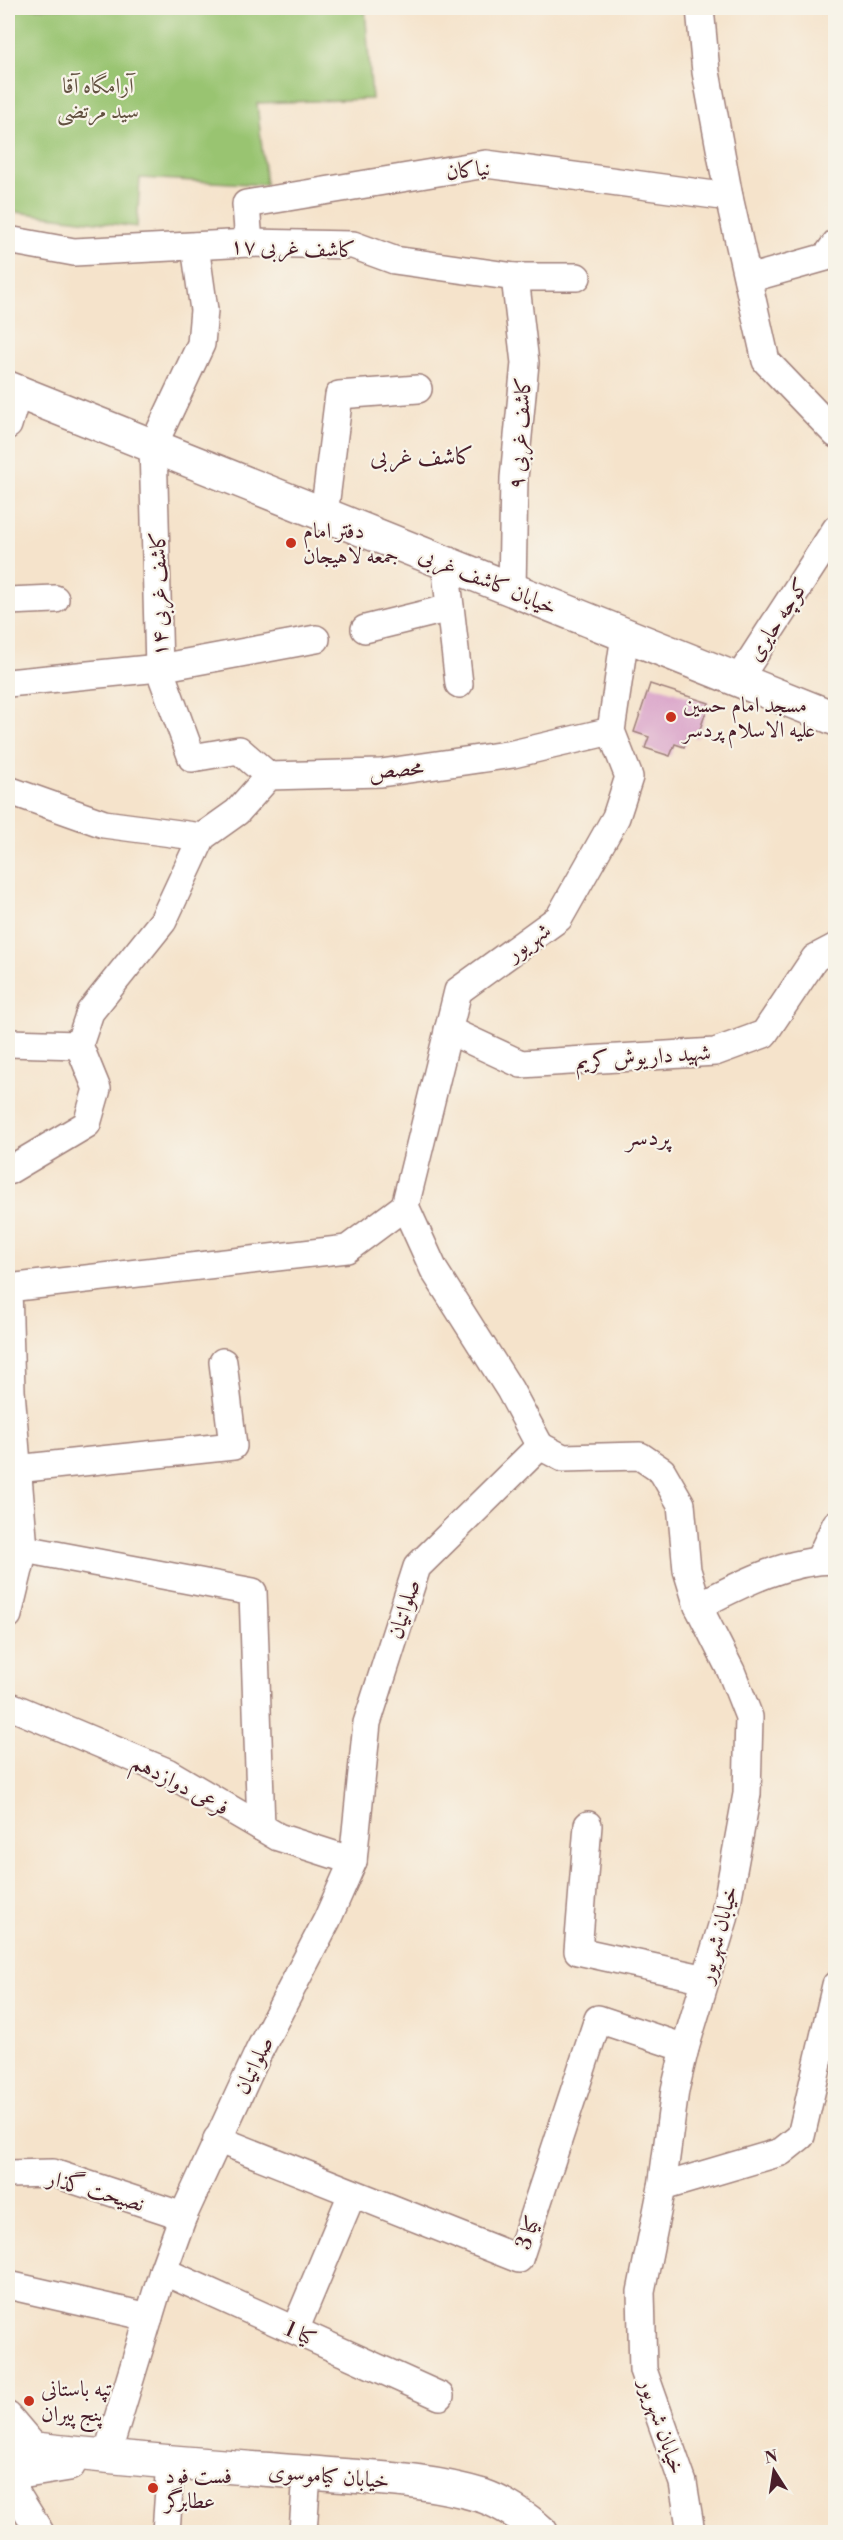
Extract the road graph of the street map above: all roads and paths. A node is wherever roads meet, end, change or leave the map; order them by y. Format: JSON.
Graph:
{"nodes":[{"id":1,"x":700,"y":8,"type":"edge"},
{"id":2,"x":729,"y":197,"type":"junction"},
{"id":3,"x":8,"y":240,"type":"edge"},
{"id":4,"x":249,"y":243,"type":"junction"},
{"id":5,"x":836,"y":243,"type":"edge"},
{"id":6,"x":195,"y":246,"type":"junction"},
{"id":7,"x":515,"y":277,"type":"junction"},
{"id":8,"x":578,"y":278,"type":"dead end"},
{"id":9,"x":748,"y":279,"type":"junction"},
{"id":10,"x":418,"y":389,"type":"dead end"},
{"id":11,"x":13,"y":390,"type":"edge"},
{"id":12,"x":8,"y":425,"type":"edge"},
{"id":13,"x":836,"y":434,"type":"edge"},
{"id":14,"x":153,"y":447,"type":"junction"},
{"id":15,"x":324,"y":515,"type":"junction"},
{"id":16,"x":836,"y":529,"type":"edge"},
{"id":17,"x":445,"y":563,"type":"junction"},
{"id":18,"x":512,"y":590,"type":"junction"},
{"id":19,"x":55,"y":599,"type":"dead end"},
{"id":20,"x":8,"y":601,"type":"edge"},
{"id":21,"x":450,"y":608,"type":"junction"},
{"id":22,"x":365,"y":629,"type":"dead end"},
{"id":23,"x":625,"y":635,"type":"junction"},
{"id":24,"x":316,"y":639,"type":"dead end"},
{"id":25,"x":159,"y":668,"type":"junction"},
{"id":26,"x":738,"y":680,"type":"junction"},
{"id":27,"x":8,"y":683,"type":"edge"},
{"id":28,"x":459,"y":684,"type":"dead end"},
{"id":29,"x":836,"y":719,"type":"edge"},
{"id":30,"x":611,"y":731,"type":"junction"},
{"id":31,"x":269,"y":776,"type":"junction"},
{"id":32,"x":8,"y":790,"type":"edge"},
{"id":33,"x":202,"y":837,"type":"junction"},
{"id":34,"x":836,"y":947,"type":"edge"},
{"id":35,"x":448,"y":1030,"type":"junction"},
{"id":36,"x":8,"y":1043,"type":"edge"},
{"id":37,"x":79,"y":1045,"type":"junction"},
{"id":38,"x":8,"y":1171,"type":"edge"},
{"id":39,"x":405,"y":1206,"type":"junction"},
{"id":40,"x":8,"y":1288,"type":"edge"},
{"id":41,"x":223,"y":1362,"type":"dead end"},
{"id":42,"x":540,"y":1446,"type":"junction"},
{"id":43,"x":16,"y":1469,"type":"junction"},
{"id":44,"x":836,"y":1524,"type":"edge"},
{"id":45,"x":24,"y":1549,"type":"junction"},
{"id":46,"x":827,"y":1560,"type":"edge"},
{"id":47,"x":698,"y":1606,"type":"junction"},
{"id":48,"x":8,"y":1615,"type":"edge"},
{"id":49,"x":8,"y":1705,"type":"edge"},
{"id":50,"x":588,"y":1825,"type":"dead end"},
{"id":51,"x":261,"y":1827,"type":"junction"},
{"id":52,"x":353,"y":1861,"type":"junction"},
{"id":53,"x":706,"y":1979,"type":"junction"},
{"id":54,"x":836,"y":1985,"type":"edge"},
{"id":55,"x":831,"y":2030,"type":"edge"},
{"id":56,"x":685,"y":2048,"type":"junction"},
{"id":57,"x":217,"y":2139,"type":"junction"},
{"id":58,"x":8,"y":2174,"type":"edge"},
{"id":59,"x":662,"y":2187,"type":"junction"},
{"id":60,"x":352,"y":2194,"type":"junction"},
{"id":61,"x":183,"y":2216,"type":"junction"},
{"id":62,"x":163,"y":2271,"type":"junction"},
{"id":63,"x":8,"y":2285,"type":"edge"},
{"id":64,"x":149,"y":2317,"type":"junction"},
{"id":65,"x":295,"y":2331,"type":"junction"},
{"id":66,"x":440,"y":2396,"type":"dead end"},
{"id":67,"x":8,"y":2416,"type":"edge"},
{"id":68,"x":22,"y":2448,"type":"edge"},
{"id":69,"x":106,"y":2458,"type":"junction"},
{"id":70,"x":171,"y":2461,"type":"junction"},
{"id":71,"x":307,"y":2473,"type":"junction"},
{"id":72,"x":10,"y":2488,"type":"edge"},
{"id":73,"x":40,"y":2532,"type":"edge"},
{"id":74,"x":166,"y":2532,"type":"edge"},
{"id":75,"x":303,"y":2532,"type":"edge"},
{"id":76,"x":541,"y":2532,"type":"edge"},
{"id":77,"x":691,"y":2532,"type":"edge"}],
"edges":[{"from":1,"to":2,"type":"street"},
{"from":2,"to":4,"type":"street","name":"نیاکان"},
{"from":2,"to":9,"type":"street"},
{"from":3,"to":6,"type":"street","name":"کاشف غربی ۱۷"},
{"from":4,"to":6,"type":"street","name":"کاشف غربی ۱۷"},
{"from":4,"to":7,"type":"street","name":"کاشف غربی ۱۷"},
{"from":5,"to":9,"type":"street"},
{"from":6,"to":14,"type":"street"},
{"from":7,"to":8,"type":"street","name":"کاشف غربی ۱۷"},
{"from":7,"to":18,"type":"street","name":"کاشف غربی ۹"},
{"from":9,"to":13,"type":"street"},
{"from":10,"to":15,"type":"street"},
{"from":11,"to":12,"type":"street"},
{"from":11,"to":14,"type":"main road","name":"خیابان کاشف غربی"},
{"from":14,"to":15,"type":"main road","name":"خیابان کاشف غربی"},
{"from":14,"to":25,"type":"street","name":"کاشف غربی ۱۴"},
{"from":15,"to":17,"type":"main road","name":"خیابان کاشف غربی"},
{"from":16,"to":26,"type":"street","name":"کوچه حایری"},
{"from":17,"to":18,"type":"main road","name":"خیابان کاشف غربی"},
{"from":17,"to":21,"type":"street"},
{"from":18,"to":23,"type":"main road","name":"خیابان کاشف غربی"},
{"from":19,"to":20,"type":"street"},
{"from":21,"to":22,"type":"street"},
{"from":21,"to":28,"type":"street"},
{"from":23,"to":26,"type":"main road","name":"خیابان کاشف غربی"},
{"from":23,"to":30,"type":"street","name":"شهریور"},
{"from":24,"to":25,"type":"street"},
{"from":25,"to":27,"type":"street"},
{"from":25,"to":31,"type":"street","name":"کاشف غربی ۱۴"},
{"from":26,"to":29,"type":"main road","name":"خیابان کاشف غربی"},
{"from":30,"to":31,"type":"street","name":"محصص"},
{"from":30,"to":35,"type":"street","name":"شهریور"},
{"from":31,"to":33,"type":"street"},
{"from":32,"to":33,"type":"street"},
{"from":33,"to":37,"type":"street"},
{"from":34,"to":35,"type":"street","name":"شهید داریوش کریم"},
{"from":35,"to":39,"type":"street","name":"شهریور"},
{"from":36,"to":37,"type":"street"},
{"from":37,"to":38,"type":"street"},
{"from":39,"to":40,"type":"street"},
{"from":39,"to":42,"type":"street"},
{"from":40,"to":43,"type":"street"},
{"from":41,"to":43,"type":"street"},
{"from":42,"to":47,"type":"street","name":"خیابان شهریور"},
{"from":42,"to":52,"type":"street","name":"صلواتیان"},
{"from":43,"to":45,"type":"street"},
{"from":44,"to":46,"type":"street"},
{"from":45,"to":48,"type":"street"},
{"from":45,"to":51,"type":"street"},
{"from":46,"to":47,"type":"street"},
{"from":47,"to":53,"type":"street","name":"خیابان شهریور"},
{"from":49,"to":51,"type":"street","name":"فرعی دوازدهم"},
{"from":50,"to":53,"type":"street"},
{"from":51,"to":52,"type":"street","name":"فرعی دوازدهم"},
{"from":52,"to":57,"type":"street","name":"صلواتیان"},
{"from":53,"to":56,"type":"street","name":"خیابان شهریور"},
{"from":54,"to":55,"type":"street"},
{"from":55,"to":59,"type":"street"},
{"from":56,"to":59,"type":"street","name":"خیابان شهریور"},
{"from":56,"to":60,"type":"street","name":"کیا 3"},
{"from":57,"to":60,"type":"street","name":"کیا 3"},
{"from":57,"to":61,"type":"street","name":"صلواتیان"},
{"from":58,"to":61,"type":"street","name":"نصیحت گذار"},
{"from":59,"to":77,"type":"street","name":"خیابان شهریور"},
{"from":60,"to":65,"type":"street"},
{"from":61,"to":62,"type":"street","name":"صلواتیان"},
{"from":62,"to":64,"type":"street","name":"صلواتیان"},
{"from":62,"to":65,"type":"street","name":"کیا 1"},
{"from":63,"to":64,"type":"street"},
{"from":64,"to":69,"type":"street","name":"صلواتیان"},
{"from":65,"to":66,"type":"street","name":"کیا 1"},
{"from":67,"to":68,"type":"street"},
{"from":68,"to":69,"type":"main road"},
{"from":69,"to":70,"type":"main road","name":"خیابان کیاموسوی"},
{"from":69,"to":72,"type":"main road"},
{"from":70,"to":71,"type":"main road","name":"خیابان کیاموسوی"},
{"from":70,"to":74,"type":"street"},
{"from":71,"to":75,"type":"street"},
{"from":71,"to":76,"type":"main road","name":"خیابان کیاموسوی"},
{"from":72,"to":73,"type":"street"}]}
